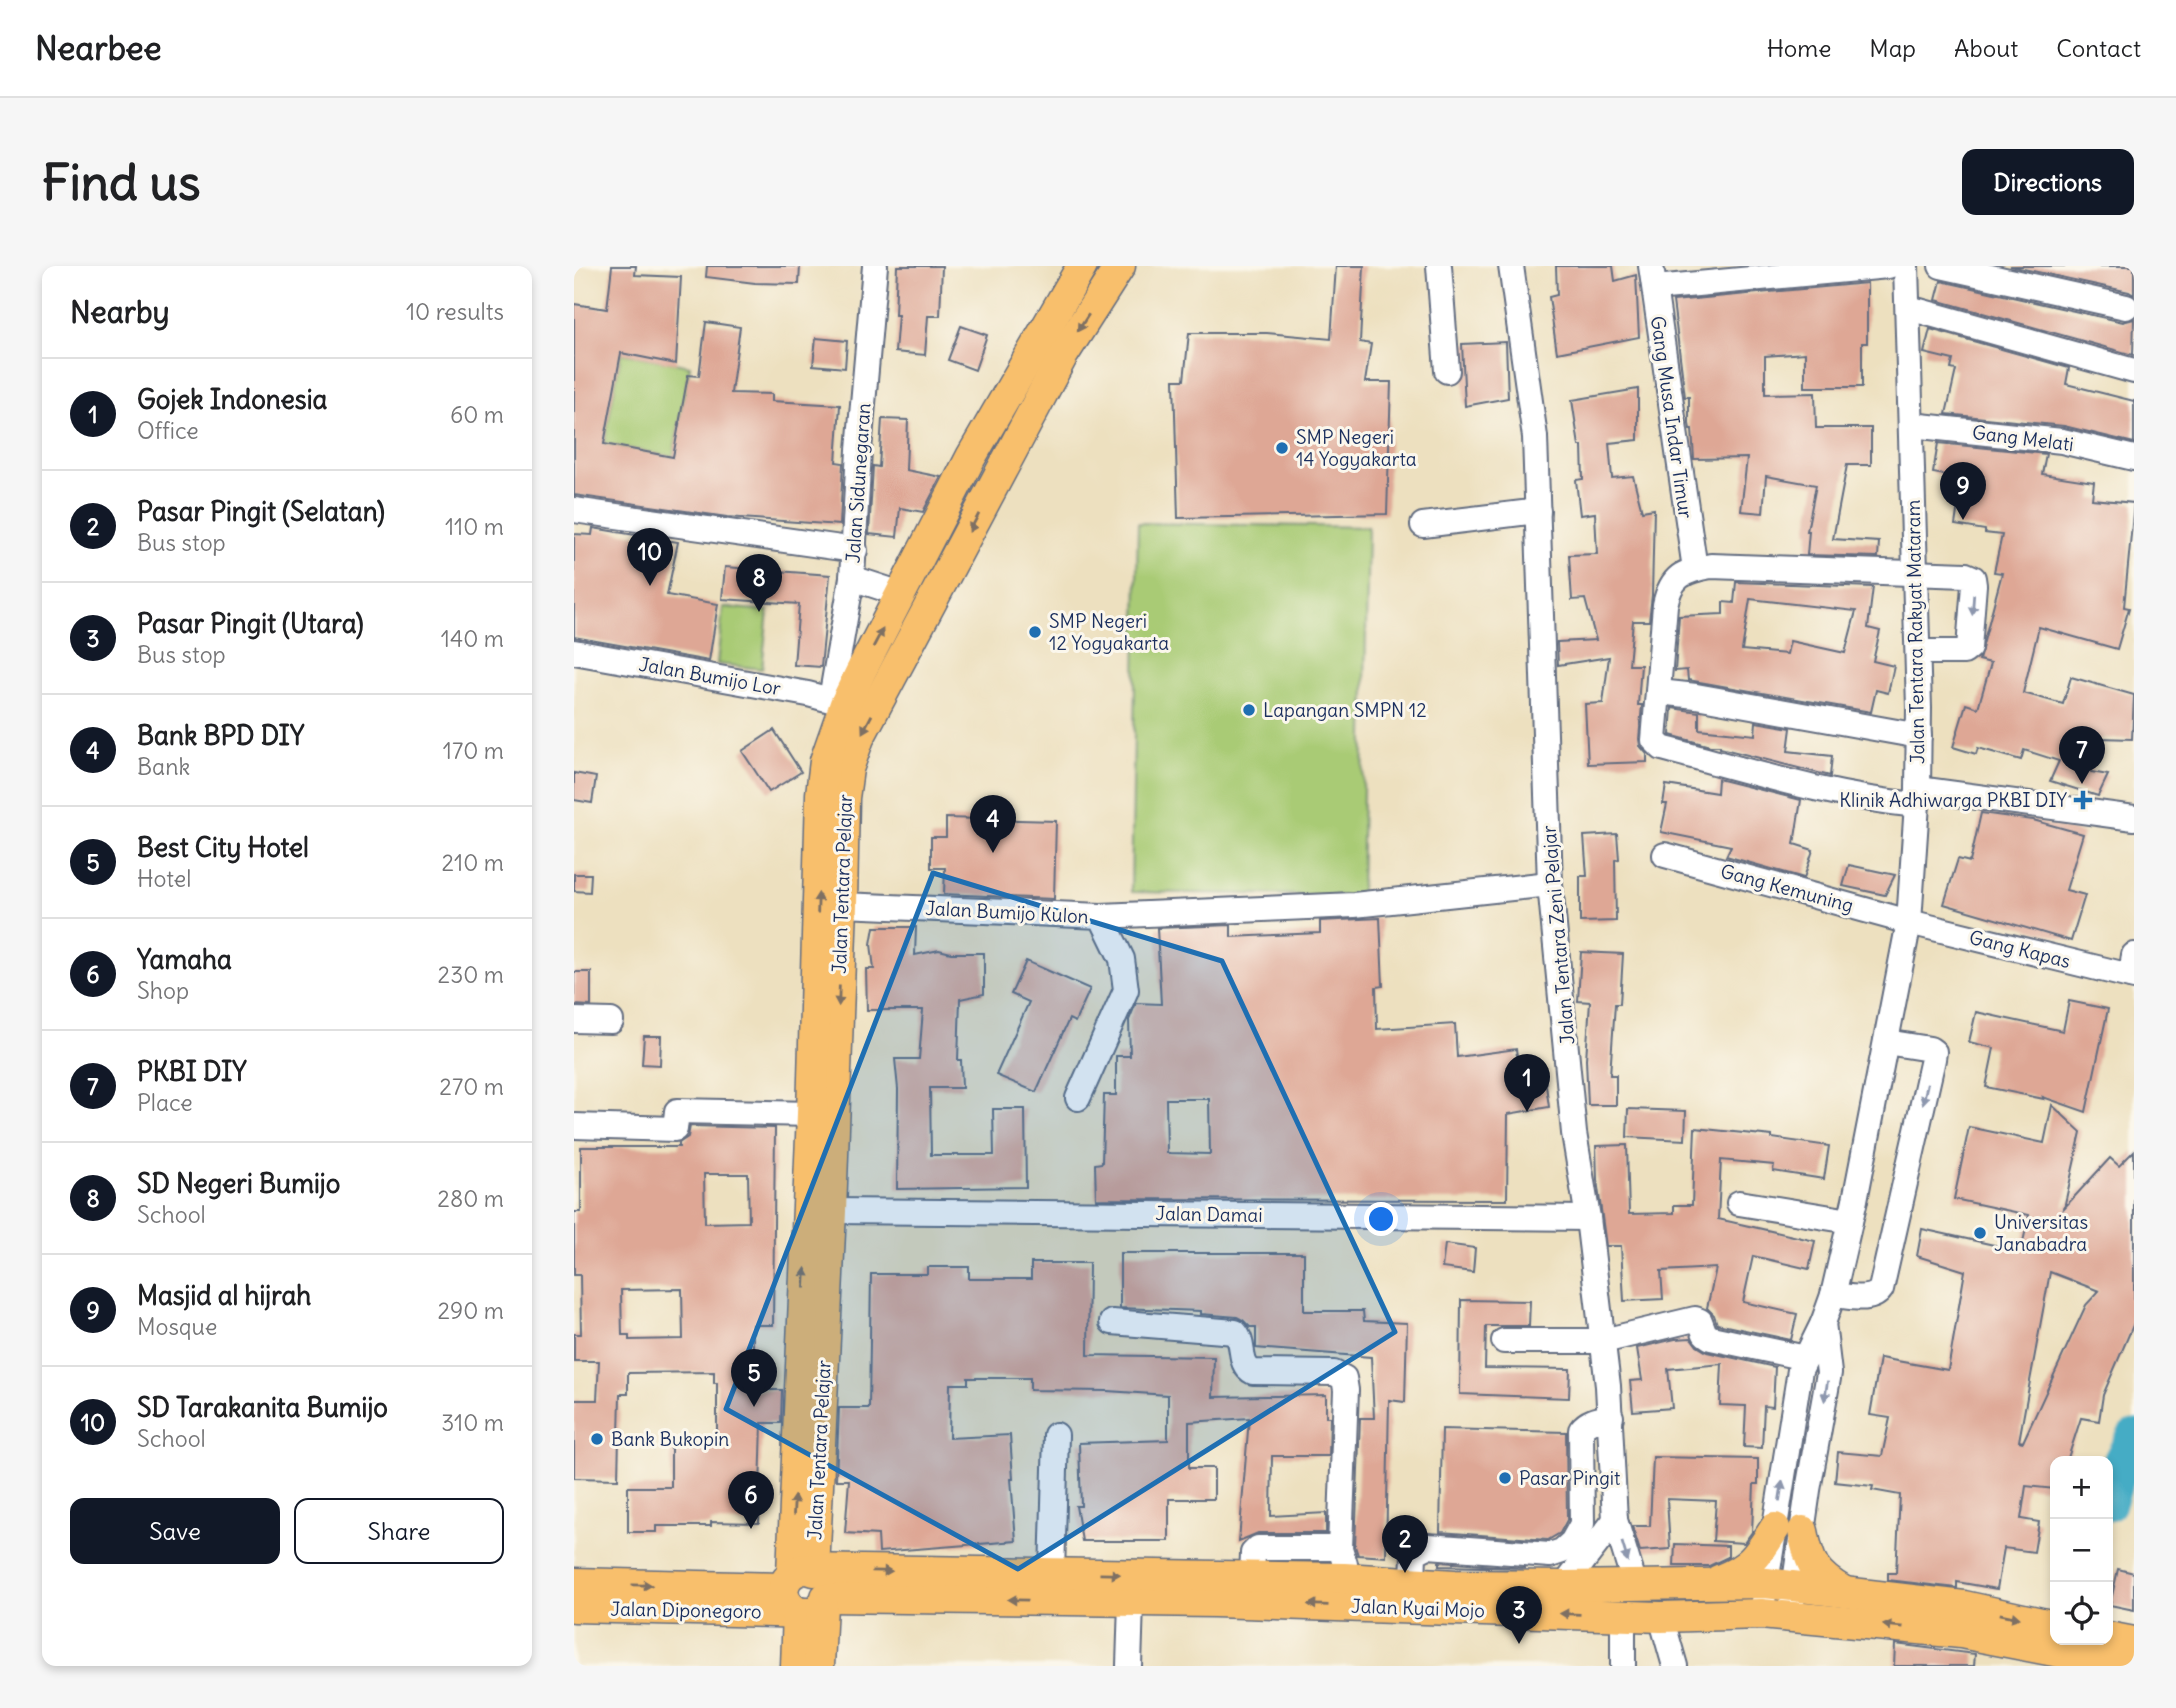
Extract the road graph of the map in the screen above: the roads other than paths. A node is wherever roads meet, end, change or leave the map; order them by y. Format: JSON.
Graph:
{"nodes":[{"id":1,"x":875,"y":266,"type":"edge"},
{"id":2,"x":1082,"y":266,"type":"edge"},
{"id":3,"x":1120,"y":266,"type":"edge"},
{"id":4,"x":1439,"y":266,"type":"edge"},
{"id":5,"x":1511,"y":266,"type":"edge"},
{"id":6,"x":1888,"y":266,"type":"edge"},
{"id":7,"x":1906,"y":266,"type":"edge"},
{"id":8,"x":1941,"y":266,"type":"edge"},
{"id":9,"x":1653,"y":277,"type":"edge"},
{"id":10,"x":2126,"y":307,"type":"dead end"},
{"id":11,"x":1909,"y":308,"type":"junction"},
{"id":12,"x":1447,"y":371,"type":"dead end"},
{"id":13,"x":2134,"y":371,"type":"edge"},
{"id":14,"x":1910,"y":425,"type":"junction"},
{"id":15,"x":2134,"y":458,"type":"edge"},
{"id":16,"x":574,"y":510,"type":"edge"},
{"id":17,"x":1538,"y":511,"type":"junction"},
{"id":18,"x":1423,"y":525,"type":"dead end"},
{"id":19,"x":855,"y":550,"type":"junction"},
{"id":20,"x":1695,"y":569,"type":"junction"},
{"id":21,"x":1915,"y":574,"type":"junction"},
{"id":22,"x":852,"y":578,"type":"junction"},
{"id":23,"x":901,"y":594,"type":"junction"},
{"id":24,"x":574,"y":652,"type":"edge"},
{"id":25,"x":1919,"y":652,"type":"junction"},
{"id":26,"x":1659,"y":692,"type":"junction"},
{"id":27,"x":838,"y":701,"type":"junction"},
{"id":28,"x":1919,"y":736,"type":"junction"},
{"id":29,"x":1918,"y":797,"type":"junction"},
{"id":30,"x":2134,"y":818,"type":"edge"},
{"id":31,"x":1665,"y":855,"type":"dead end"},
{"id":32,"x":1550,"y":884,"type":"junction"},
{"id":33,"x":842,"y":905,"type":"junction"},
{"id":34,"x":1101,"y":916,"type":"junction"},
{"id":35,"x":1909,"y":922,"type":"junction"},
{"id":36,"x":2133,"y":969,"type":"edge"},
{"id":37,"x":574,"y":1020,"type":"edge"},
{"id":38,"x":611,"y":1021,"type":"dead end"},
{"id":39,"x":1886,"y":1042,"type":"junction"},
{"id":40,"x":1079,"y":1098,"type":"dead end"},
{"id":41,"x":812,"y":1114,"type":"junction"},
{"id":42,"x":574,"y":1126,"type":"edge"},
{"id":43,"x":1740,"y":1203,"type":"dead end"},
{"id":44,"x":831,"y":1211,"type":"junction"},
{"id":45,"x":1588,"y":1218,"type":"junction"},
{"id":46,"x":1850,"y":1221,"type":"junction"},
{"id":47,"x":1833,"y":1296,"type":"junction"},
{"id":48,"x":1112,"y":1322,"type":"dead end"},
{"id":49,"x":1823,"y":1324,"type":"junction"},
{"id":50,"x":1504,"y":1340,"type":"dead end"},
{"id":51,"x":1603,"y":1341,"type":"junction"},
{"id":52,"x":1806,"y":1358,"type":"junction"},
{"id":53,"x":1611,"y":1417,"type":"junction"},
{"id":54,"x":1056,"y":1435,"type":"dead end"},
{"id":55,"x":1581,"y":1504,"type":"junction"},
{"id":56,"x":1614,"y":1511,"type":"junction"},
{"id":57,"x":1789,"y":1529,"type":"junction"},
{"id":58,"x":1340,"y":1548,"type":"junction"},
{"id":59,"x":1458,"y":1549,"type":"junction"},
{"id":60,"x":1052,"y":1573,"type":"junction"},
{"id":61,"x":1252,"y":1576,"type":"junction"},
{"id":62,"x":1344,"y":1578,"type":"junction"},
{"id":63,"x":574,"y":1583,"type":"edge"},
{"id":64,"x":1413,"y":1584,"type":"junction"},
{"id":65,"x":1708,"y":1584,"type":"junction"},
{"id":66,"x":1781,"y":1584,"type":"junction"},
{"id":67,"x":1455,"y":1585,"type":"junction"},
{"id":68,"x":1635,"y":1585,"type":"junction"},
{"id":69,"x":1564,"y":1586,"type":"junction"},
{"id":70,"x":1214,"y":1589,"type":"junction"},
{"id":71,"x":806,"y":1591,"type":"junction"},
{"id":72,"x":1845,"y":1592,"type":"junction"},
{"id":73,"x":1131,"y":1602,"type":"junction"},
{"id":74,"x":574,"y":1607,"type":"edge"},
{"id":75,"x":1761,"y":1614,"type":"junction"},
{"id":76,"x":1623,"y":1616,"type":"junction"},
{"id":77,"x":1661,"y":1617,"type":"junction"},
{"id":78,"x":1790,"y":1617,"type":"junction"},
{"id":79,"x":1963,"y":1620,"type":"junction"},
{"id":80,"x":2050,"y":1626,"type":"edge"},
{"id":81,"x":2113,"y":1642,"type":"edge"},
{"id":82,"x":2130,"y":1658,"type":"edge"},
{"id":83,"x":796,"y":1666,"type":"edge"},
{"id":84,"x":819,"y":1666,"type":"edge"},
{"id":85,"x":1129,"y":1666,"type":"edge"},
{"id":86,"x":1623,"y":1666,"type":"edge"},
{"id":87,"x":1675,"y":1666,"type":"edge"}],
"edges":[{"from":1,"to":19,"type":"street","name":"Jalan Sidunegaran"},
{"from":2,"to":23,"type":"main road","name":"Jalan Tentara Pelajar"},
{"from":3,"to":33,"type":"main road","name":"Jalan Tentara Pelajar","one_way":true},
{"from":4,"to":12,"type":"street"},
{"from":5,"to":17,"type":"street","name":"Jalan Tentara Zeni Pelajar"},
{"from":6,"to":9,"type":"street"},
{"from":7,"to":11,"type":"street","name":"Jalan Tentara Rakyat Mataram"},
{"from":8,"to":10,"type":"street"},
{"from":9,"to":20,"type":"street","name":"Gang Musa Indar Timur"},
{"from":11,"to":13,"type":"street"},
{"from":11,"to":14,"type":"street","name":"Jalan Tentara Rakyat Mataram"},
{"from":14,"to":15,"type":"street","name":"Gang Melati"},
{"from":14,"to":21,"type":"street","name":"Jalan Tentara Rakyat Mataram"},
{"from":16,"to":19,"type":"street"},
{"from":17,"to":18,"type":"street"},
{"from":17,"to":32,"type":"street","name":"Jalan Tentara Zeni Pelajar"},
{"from":19,"to":22,"type":"street","name":"Jalan Sidunegaran"},
{"from":20,"to":21,"type":"street"},
{"from":20,"to":26,"type":"street"},
{"from":21,"to":25,"type":"street","name":"Jalan Tentara Rakyat Mataram"},
{"from":21,"to":25,"type":"street","one_way":true},
{"from":22,"to":23,"type":"street"},
{"from":22,"to":27,"type":"street","name":"Jalan Sidunegaran"},
{"from":27,"to":23,"type":"main road","name":"Jalan Tentara Pelajar","one_way":true},
{"from":24,"to":27,"type":"street","name":"Jalan Bumijo Lor"},
{"from":25,"to":28,"type":"street","name":"Jalan Tentara Rakyat Mataram"},
{"from":26,"to":28,"type":"street"},
{"from":26,"to":29,"type":"street"},
{"from":41,"to":27,"type":"main road","name":"Jalan Tentara Pelajar","one_way":true},
{"from":28,"to":29,"type":"street","name":"Jalan Tentara Rakyat Mataram"},
{"from":29,"to":30,"type":"street"},
{"from":29,"to":35,"type":"street","name":"Jalan Tentara Rakyat Mataram"},
{"from":31,"to":35,"type":"street","name":"Gang Kemuning"},
{"from":32,"to":34,"type":"street"},
{"from":32,"to":45,"type":"street","name":"Jalan Tentara Zeni Pelajar"},
{"from":33,"to":34,"type":"street","name":"Jalan Bumijo Kulon"},
{"from":33,"to":44,"type":"main road","name":"Jalan Tentara Pelajar","one_way":true},
{"from":34,"to":40,"type":"street","name":"Jalan Bumijo Kulon"},
{"from":35,"to":36,"type":"street","name":"Gang Kapas"},
{"from":35,"to":39,"type":"street","name":"Jalan Tentara Rakyat Mataram"},
{"from":37,"to":38,"type":"street"},
{"from":39,"to":46,"type":"street","name":"Jalan Tentara Rakyat Mataram"},
{"from":39,"to":47,"type":"street","one_way":true},
{"from":41,"to":42,"type":"street"},
{"from":71,"to":41,"type":"main road","name":"Jalan Tentara Pelajar","one_way":true},
{"from":43,"to":46,"type":"street"},
{"from":44,"to":45,"type":"street","name":"Jalan Damai"},
{"from":44,"to":71,"type":"main road","name":"Jalan Tentara Pelajar"},
{"from":45,"to":51,"type":"street","name":"Jalan Tentara Zeni Pelajar"},
{"from":46,"to":47,"type":"street","name":"Jalan Tentara Rakyat Mataram"},
{"from":47,"to":49,"type":"street","name":"Jalan Tentara Rakyat Mataram"},
{"from":48,"to":58,"type":"street"},
{"from":49,"to":52,"type":"street","name":"Jalan Tentara Rakyat Mataram"},
{"from":49,"to":57,"type":"street","name":"Jalan Tentara Rakyat Mataram","one_way":true},
{"from":50,"to":51,"type":"street"},
{"from":51,"to":52,"type":"street"},
{"from":51,"to":53,"type":"street","name":"Jalan Tentara Zeni Pelajar"},
{"from":57,"to":52,"type":"street","name":"Jalan Tentara Rakyat Mataram","one_way":true},
{"from":53,"to":55,"type":"street"},
{"from":53,"to":56,"type":"street","name":"Jalan Tentara Zeni Pelajar"},
{"from":54,"to":60,"type":"street"},
{"from":55,"to":56,"type":"street"},
{"from":55,"to":59,"type":"street"},
{"from":56,"to":68,"type":"street","name":"Jalan Tentara Zeni Pelajar","one_way":true},
{"from":56,"to":69,"type":"street"},
{"from":57,"to":65,"type":"main road"},
{"from":57,"to":66,"type":"street","name":"Jalan Tentara Rakyat Mataram"},
{"from":57,"to":72,"type":"main road"},
{"from":58,"to":61,"type":"street"},
{"from":58,"to":62,"type":"street"},
{"from":59,"to":64,"type":"street"},
{"from":59,"to":67,"type":"street"},
{"from":60,"to":70,"type":"main road","name":"Jalan Kyai Mojo","one_way":true},
{"from":71,"to":60,"type":"main road","name":"Jalan Kyai Mojo","one_way":true},
{"from":61,"to":62,"type":"main road","name":"Jalan Kyai Mojo"},
{"from":61,"to":70,"type":"main road","name":"Jalan Kyai Mojo"},
{"from":62,"to":64,"type":"main road","name":"Jalan Kyai Mojo"},
{"from":63,"to":71,"type":"main road","name":"Jalan Diponegoro","one_way":true},
{"from":64,"to":67,"type":"main road","name":"Jalan Kyai Mojo"},
{"from":65,"to":66,"type":"main road","name":"Jalan Kyai Mojo"},
{"from":65,"to":68,"type":"main road","name":"Jalan Kyai Mojo"},
{"from":66,"to":72,"type":"main road","name":"Jalan Kyai Mojo"},
{"from":66,"to":75,"type":"street","name":"Jalan Tentara Rakyat Mataram"},
{"from":66,"to":78,"type":"street","name":"Jalan Tentara Rakyat Mataram"},
{"from":67,"to":69,"type":"main road","name":"Jalan Kyai Mojo"},
{"from":68,"to":69,"type":"main road","name":"Jalan Kyai Mojo"},
{"from":70,"to":73,"type":"main road","name":"Jalan Kyai Mojo"},
{"from":76,"to":70,"type":"main road","name":"Jalan Kyai Mojo","one_way":true},
{"from":73,"to":71,"type":"main road","name":"Jalan Kyai Mojo","one_way":true},
{"from":71,"to":74,"type":"main road","name":"Jalan Diponegoro"},
{"from":71,"to":83,"type":"main road"},
{"from":71,"to":84,"type":"main road"},
{"from":72,"to":79,"type":"main road","name":"Jalan Kyai Mojo"},
{"from":73,"to":85,"type":"street"},
{"from":75,"to":77,"type":"main road","name":"Jalan Kyai Mojo"},
{"from":75,"to":78,"type":"main road","name":"Jalan Kyai Mojo"},
{"from":76,"to":77,"type":"main road","name":"Jalan Kyai Mojo"},
{"from":76,"to":86,"type":"street"},
{"from":77,"to":87,"type":"street"},
{"from":79,"to":78,"type":"main road","name":"Jalan Kyai Mojo","one_way":true},
{"from":79,"to":80,"type":"main road","name":"Jalan Kyai Mojo","one_way":true},
{"from":79,"to":82,"type":"main road","name":"Jalan Kyai Mojo"},
{"from":81,"to":82,"type":"main road","name":"Jalan Kyai Mojo"}]}
